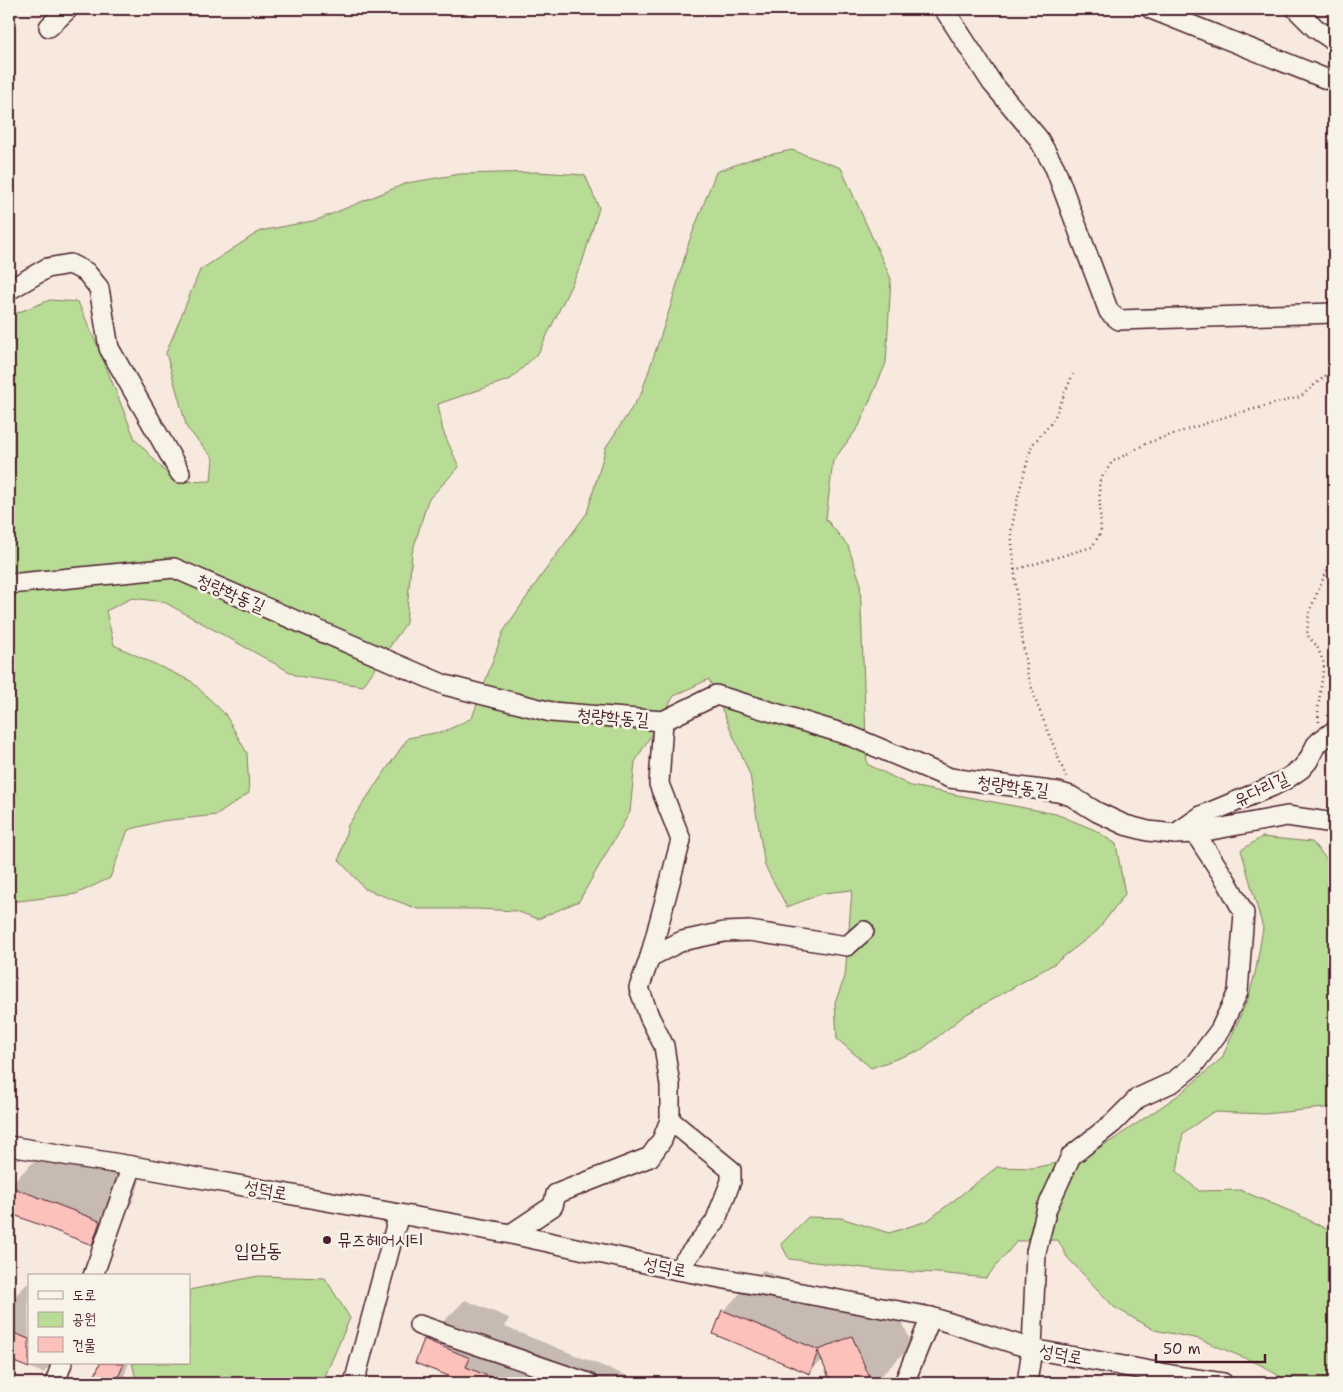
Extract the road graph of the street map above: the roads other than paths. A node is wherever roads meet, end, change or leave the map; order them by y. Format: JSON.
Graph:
{"nodes":[{"id":1,"x":68,"y":9,"type":"edge"},
{"id":2,"x":944,"y":9,"type":"edge"},
{"id":3,"x":1151,"y":9,"type":"edge"},
{"id":4,"x":1296,"y":9,"type":"edge"},
{"id":5,"x":49,"y":26,"type":"dead end"},
{"id":6,"x":1334,"y":41,"type":"edge"},
{"id":7,"x":1334,"y":82,"type":"edge"},
{"id":8,"x":9,"y":290,"type":"edge"},
{"id":9,"x":1334,"y":313,"type":"edge"},
{"id":10,"x":180,"y":472,"type":"dead end"},
{"id":11,"x":9,"y":584,"type":"edge"},
{"id":12,"x":662,"y":720,"type":"junction"},
{"id":13,"x":1327,"y":736,"type":"edge"},
{"id":14,"x":1334,"y":823,"type":"edge"},
{"id":15,"x":1195,"y":833,"type":"junction"},
{"id":16,"x":1175,"y":834,"type":"junction"},
{"id":17,"x":864,"y":931,"type":"dead end"},
{"id":18,"x":650,"y":957,"type":"junction"},
{"id":19,"x":670,"y":1120,"type":"junction"},
{"id":20,"x":9,"y":1146,"type":"edge"},
{"id":21,"x":132,"y":1166,"type":"junction"},
{"id":22,"x":399,"y":1214,"type":"junction"},
{"id":23,"x":511,"y":1234,"type":"junction"},
{"id":24,"x":677,"y":1270,"type":"junction"},
{"id":25,"x":94,"y":1274,"type":"edge"},
{"id":26,"x":931,"y":1317,"type":"junction"},
{"id":27,"x":419,"y":1325,"type":"dead end"},
{"id":28,"x":1032,"y":1348,"type":"junction"},
{"id":29,"x":62,"y":1364,"type":"edge"},
{"id":30,"x":55,"y":1383,"type":"edge"},
{"id":31,"x":354,"y":1383,"type":"edge"},
{"id":32,"x":588,"y":1383,"type":"edge"},
{"id":33,"x":904,"y":1383,"type":"edge"},
{"id":34,"x":1027,"y":1383,"type":"edge"},
{"id":35,"x":1223,"y":1383,"type":"edge"}],
"edges":[{"from":1,"to":5,"type":"street"},
{"from":2,"to":9,"type":"street"},
{"from":3,"to":7,"type":"street"},
{"from":4,"to":6,"type":"street"},
{"from":8,"to":10,"type":"street"},
{"from":11,"to":12,"type":"street","name":"청량학동길"},
{"from":12,"to":16,"type":"street","name":"청량학동길"},
{"from":12,"to":18,"type":"street"},
{"from":13,"to":16,"type":"street","name":"유다리길"},
{"from":14,"to":15,"type":"street","name":"청량학동길"},
{"from":15,"to":16,"type":"street","name":"청량학동길"},
{"from":15,"to":28,"type":"street"},
{"from":17,"to":18,"type":"street"},
{"from":18,"to":19,"type":"street"},
{"from":19,"to":23,"type":"street"},
{"from":19,"to":24,"type":"street"},
{"from":20,"to":21,"type":"street","name":"성덕로"},
{"from":21,"to":22,"type":"street","name":"성덕로"},
{"from":21,"to":25,"type":"street"},
{"from":22,"to":23,"type":"street","name":"성덕로"},
{"from":22,"to":31,"type":"street"},
{"from":23,"to":24,"type":"street","name":"성덕로"},
{"from":24,"to":26,"type":"street","name":"성덕로"},
{"from":26,"to":28,"type":"street","name":"성덕로"},
{"from":26,"to":33,"type":"street"},
{"from":27,"to":32,"type":"street"},
{"from":28,"to":34,"type":"street"},
{"from":28,"to":35,"type":"street","name":"성덕로"},
{"from":29,"to":30,"type":"street"}]}
